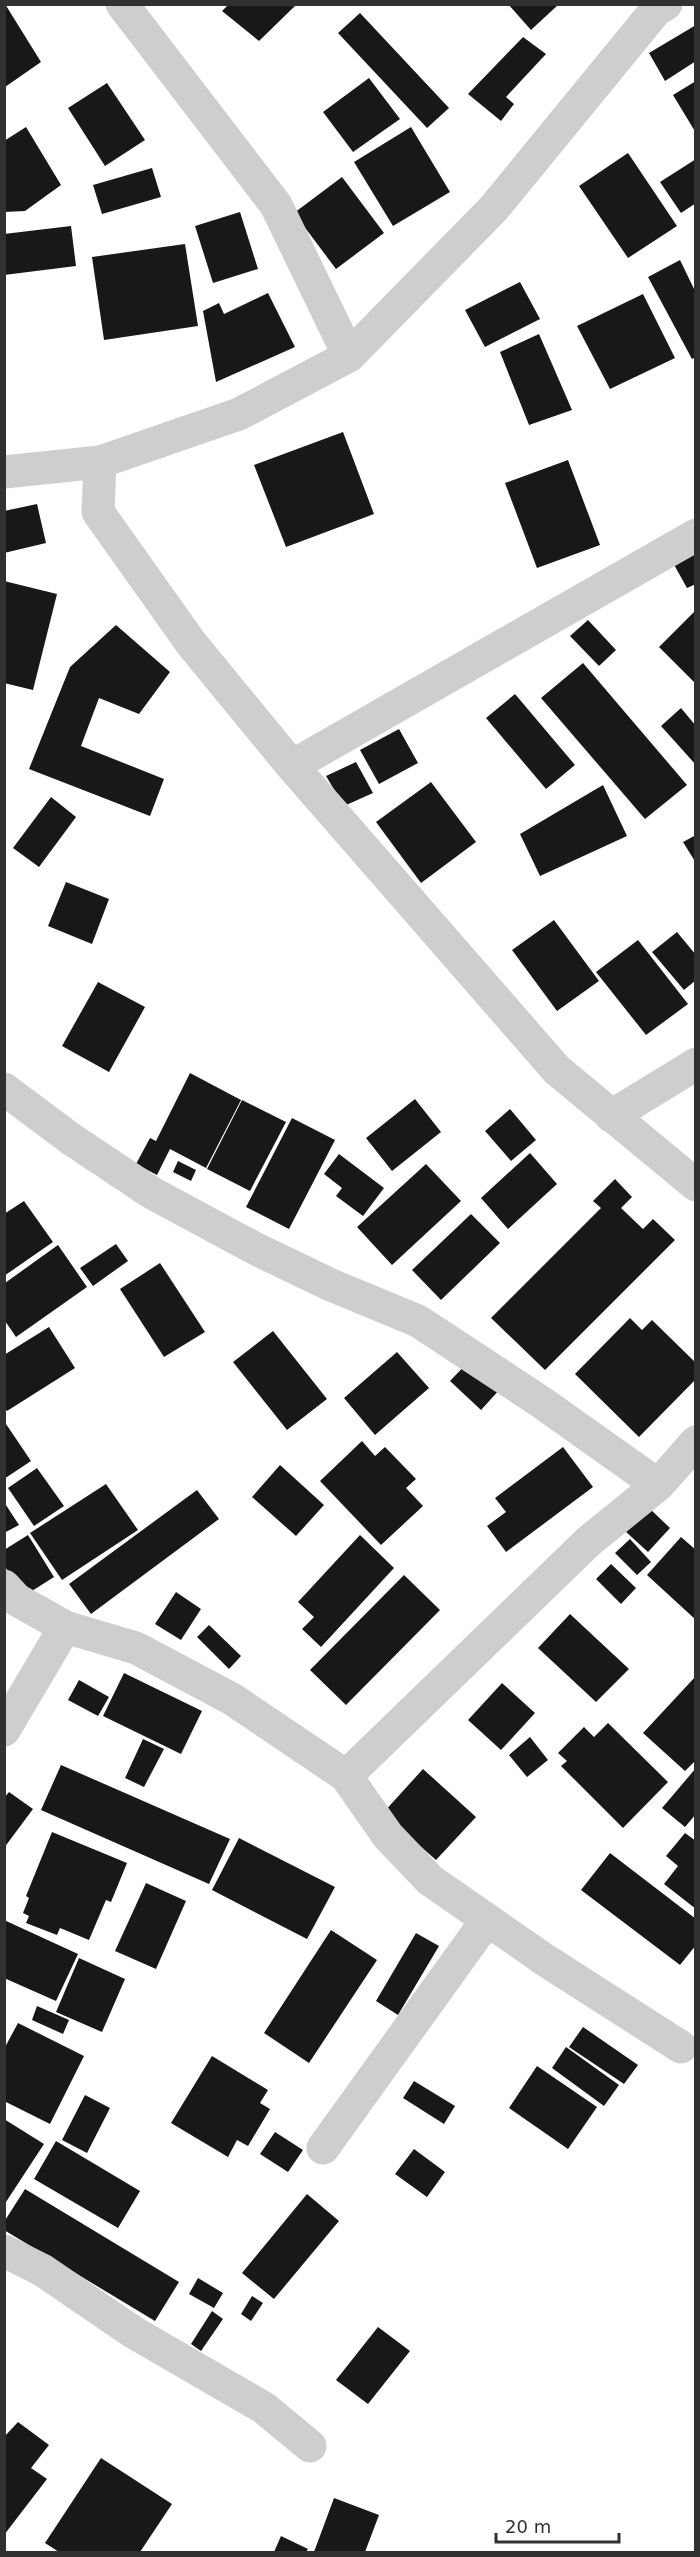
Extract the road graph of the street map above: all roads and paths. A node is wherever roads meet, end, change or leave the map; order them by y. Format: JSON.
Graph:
{"nodes":[{"id":1,"x":122,"y":4,"type":"edge"},
{"id":2,"x":660,"y":6,"type":"edge"},
{"id":3,"x":349,"y":356,"type":"junction"},
{"id":4,"x":100,"y":462,"type":"junction"},
{"id":5,"x":4,"y":472,"type":"edge"},
{"id":6,"x":696,"y":535,"type":"edge"},
{"id":7,"x":292,"y":766,"type":"junction"},
{"id":8,"x":696,"y":1064,"type":"edge"},
{"id":9,"x":4,"y":1089,"type":"edge"},
{"id":10,"x":611,"y":1116,"type":"junction"},
{"id":11,"x":696,"y":1185,"type":"edge"},
{"id":12,"x":696,"y":1442,"type":"edge"},
{"id":13,"x":658,"y":1485,"type":"junction"},
{"id":14,"x":4,"y":1586,"type":"edge"},
{"id":15,"x":65,"y":1627,"type":"junction"},
{"id":16,"x":4,"y":1730,"type":"edge"},
{"id":17,"x":346,"y":1776,"type":"junction"},
{"id":18,"x":487,"y":1920,"type":"junction"},
{"id":19,"x":681,"y":2047,"type":"dead end"},
{"id":20,"x":323,"y":2148,"type":"dead end"},
{"id":21,"x":4,"y":2251,"type":"edge"},
{"id":22,"x":309,"y":2446,"type":"dead end"}],
"edges":[{"from":1,"to":3,"type":"street"},
{"from":2,"to":3,"type":"street"},
{"from":3,"to":4,"type":"street"},
{"from":4,"to":5,"type":"street"},
{"from":4,"to":7,"type":"street"},
{"from":6,"to":7,"type":"street"},
{"from":7,"to":10,"type":"street"},
{"from":8,"to":10,"type":"street"},
{"from":9,"to":13,"type":"street"},
{"from":10,"to":11,"type":"street"},
{"from":12,"to":13,"type":"street"},
{"from":13,"to":17,"type":"street"},
{"from":14,"to":15,"type":"street"},
{"from":15,"to":16,"type":"street"},
{"from":15,"to":17,"type":"street"},
{"from":17,"to":18,"type":"street"},
{"from":18,"to":19,"type":"street"},
{"from":18,"to":20,"type":"street"},
{"from":21,"to":22,"type":"street"}]}
